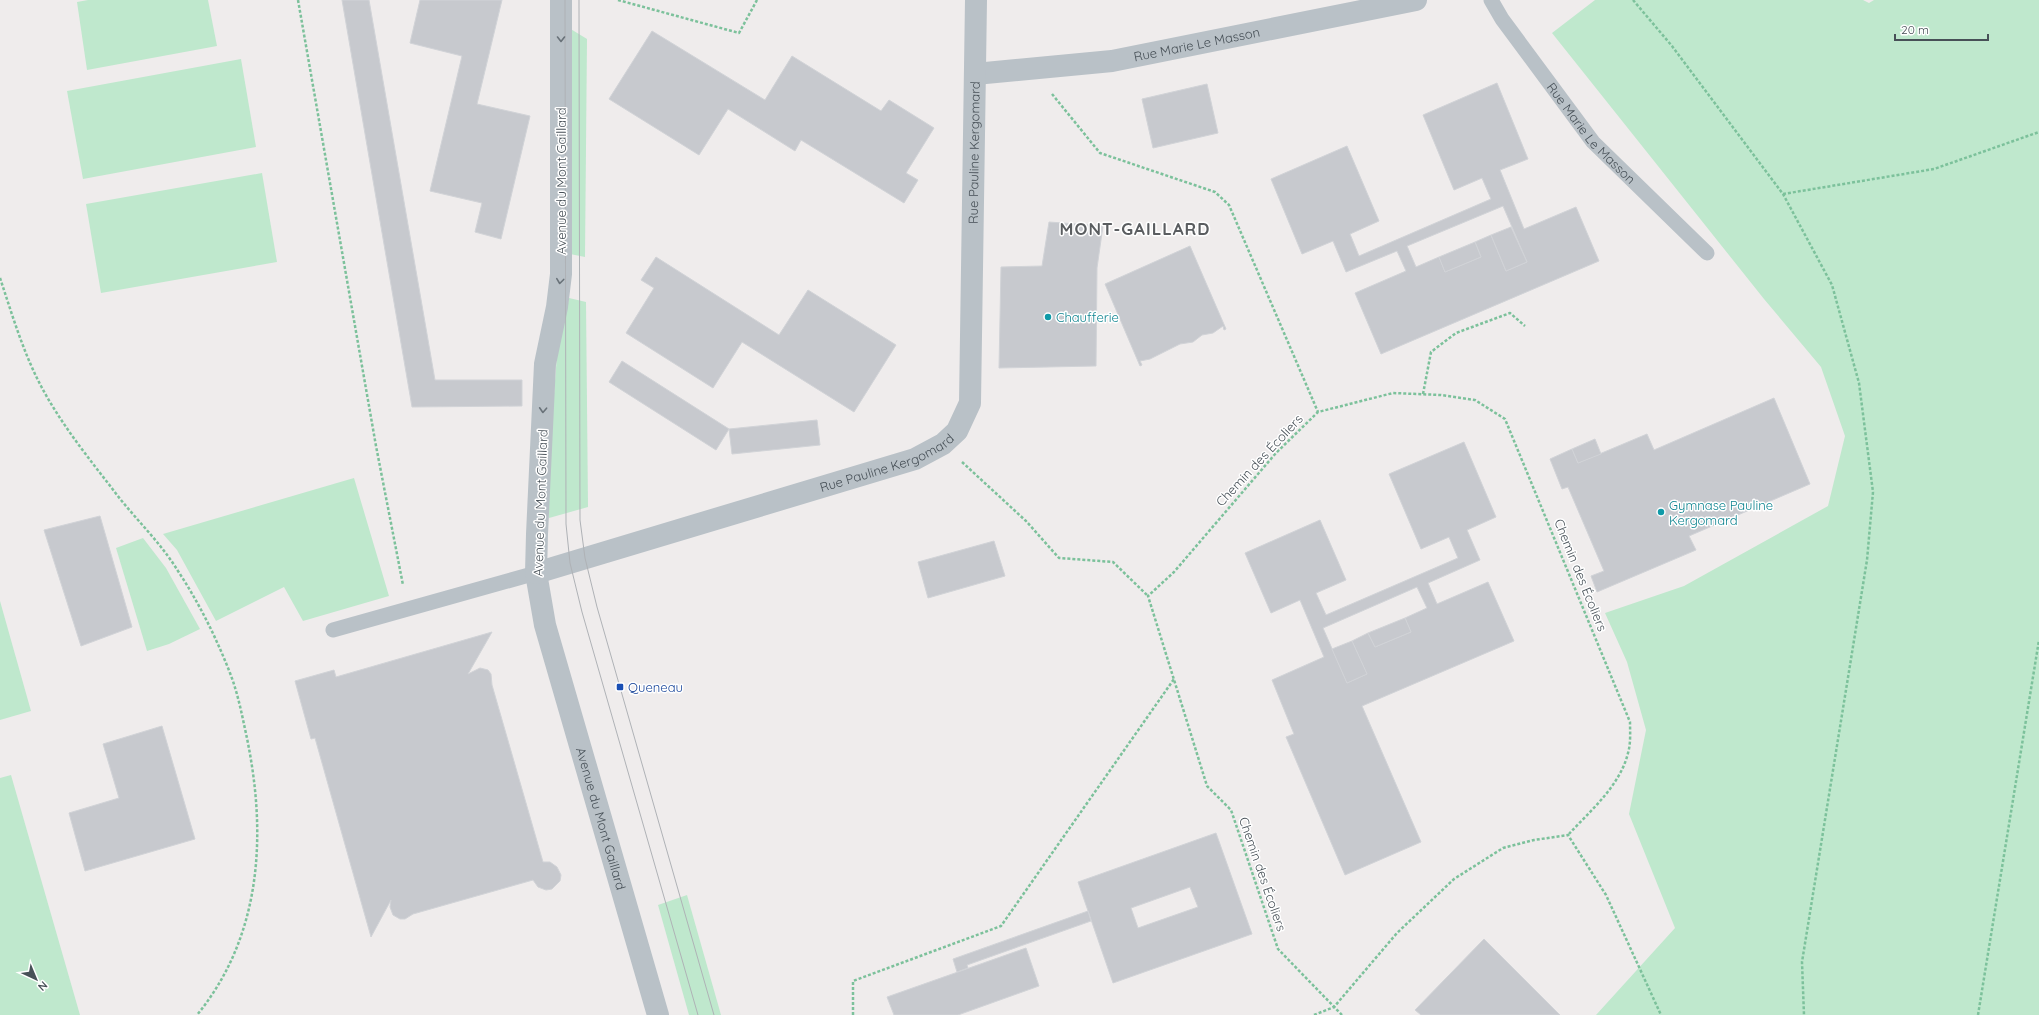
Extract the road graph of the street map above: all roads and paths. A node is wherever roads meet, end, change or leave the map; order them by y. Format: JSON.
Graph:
{"nodes":[{"id":1,"x":298,"y":0,"type":"edge"},
{"id":2,"x":561,"y":0,"type":"edge"},
{"id":3,"x":618,"y":0,"type":"edge"},
{"id":4,"x":756,"y":0,"type":"edge"},
{"id":5,"x":976,"y":0,"type":"edge"},
{"id":6,"x":1416,"y":0,"type":"edge"},
{"id":7,"x":1492,"y":0,"type":"edge"},
{"id":8,"x":1633,"y":0,"type":"edge"},
{"id":9,"x":1031,"y":68,"type":"junction"},
{"id":10,"x":975,"y":74,"type":"junction"},
{"id":11,"x":2039,"y":132,"type":"edge"},
{"id":12,"x":1783,"y":194,"type":"junction"},
{"id":13,"x":1707,"y":253,"type":"dead end"},
{"id":14,"x":0,"y":278,"type":"edge"},
{"id":15,"x":1525,"y":326,"type":"dead end"},
{"id":16,"x":1423,"y":394,"type":"junction"},
{"id":17,"x":1318,"y":412,"type":"junction"},
{"id":18,"x":943,"y":444,"type":"junction"},
{"id":19,"x":536,"y":573,"type":"junction"},
{"id":20,"x":1148,"y":596,"type":"junction"},
{"id":21,"x":408,"y":609,"type":"junction"},
{"id":22,"x":333,"y":630,"type":"dead end"},
{"id":23,"x":2039,"y":640,"type":"edge"},
{"id":24,"x":1174,"y":679,"type":"junction"},
{"id":25,"x":1568,"y":835,"type":"junction"},
{"id":26,"x":1334,"y":1008,"type":"junction"},
{"id":27,"x":197,"y":1015,"type":"edge"},
{"id":28,"x":658,"y":1015,"type":"edge"},
{"id":29,"x":853,"y":1015,"type":"edge"},
{"id":30,"x":1314,"y":1015,"type":"edge"},
{"id":31,"x":1342,"y":1015,"type":"edge"},
{"id":32,"x":1661,"y":1015,"type":"edge"},
{"id":33,"x":1804,"y":1015,"type":"edge"},
{"id":34,"x":1978,"y":1015,"type":"edge"}],
"edges":[{"from":1,"to":21,"type":"path"},
{"from":2,"to":19,"type":"street","name":"Avenue du Mont Gaillard","one_way":true},
{"from":3,"to":4,"type":"path"},
{"from":5,"to":10,"type":"street","name":"Rue Pauline Kergomard"},
{"from":6,"to":9,"type":"street","name":"Rue Marie Le Masson"},
{"from":7,"to":13,"type":"lane","name":"Rue Marie Le Masson"},
{"from":8,"to":12,"type":"path"},
{"from":9,"to":10,"type":"street","name":"Rue Marie Le Masson"},
{"from":9,"to":17,"type":"path"},
{"from":10,"to":18,"type":"street","name":"Rue Pauline Kergomard"},
{"from":11,"to":12,"type":"path"},
{"from":12,"to":33,"type":"path"},
{"from":14,"to":27,"type":"path"},
{"from":15,"to":16,"type":"path"},
{"from":16,"to":17,"type":"path","name":"Chemin des Écoliers"},
{"from":16,"to":25,"type":"path","name":"Chemin des Écoliers"},
{"from":17,"to":20,"type":"path","name":"Chemin des Écoliers"},
{"from":18,"to":19,"type":"street","name":"Rue Pauline Kergomard"},
{"from":18,"to":20,"type":"path"},
{"from":19,"to":21,"type":"lane"},
{"from":19,"to":28,"type":"street","name":"Avenue du Mont Gaillard"},
{"from":20,"to":24,"type":"path","name":"Chemin des Écoliers"},
{"from":21,"to":22,"type":"lane"},
{"from":23,"to":34,"type":"path"},
{"from":24,"to":26,"type":"path","name":"Chemin des Écoliers"},
{"from":24,"to":29,"type":"path"},
{"from":25,"to":26,"type":"path"},
{"from":25,"to":32,"type":"path"},
{"from":26,"to":30,"type":"path"},
{"from":26,"to":31,"type":"path","name":"Chemin des Écoliers"}]}
